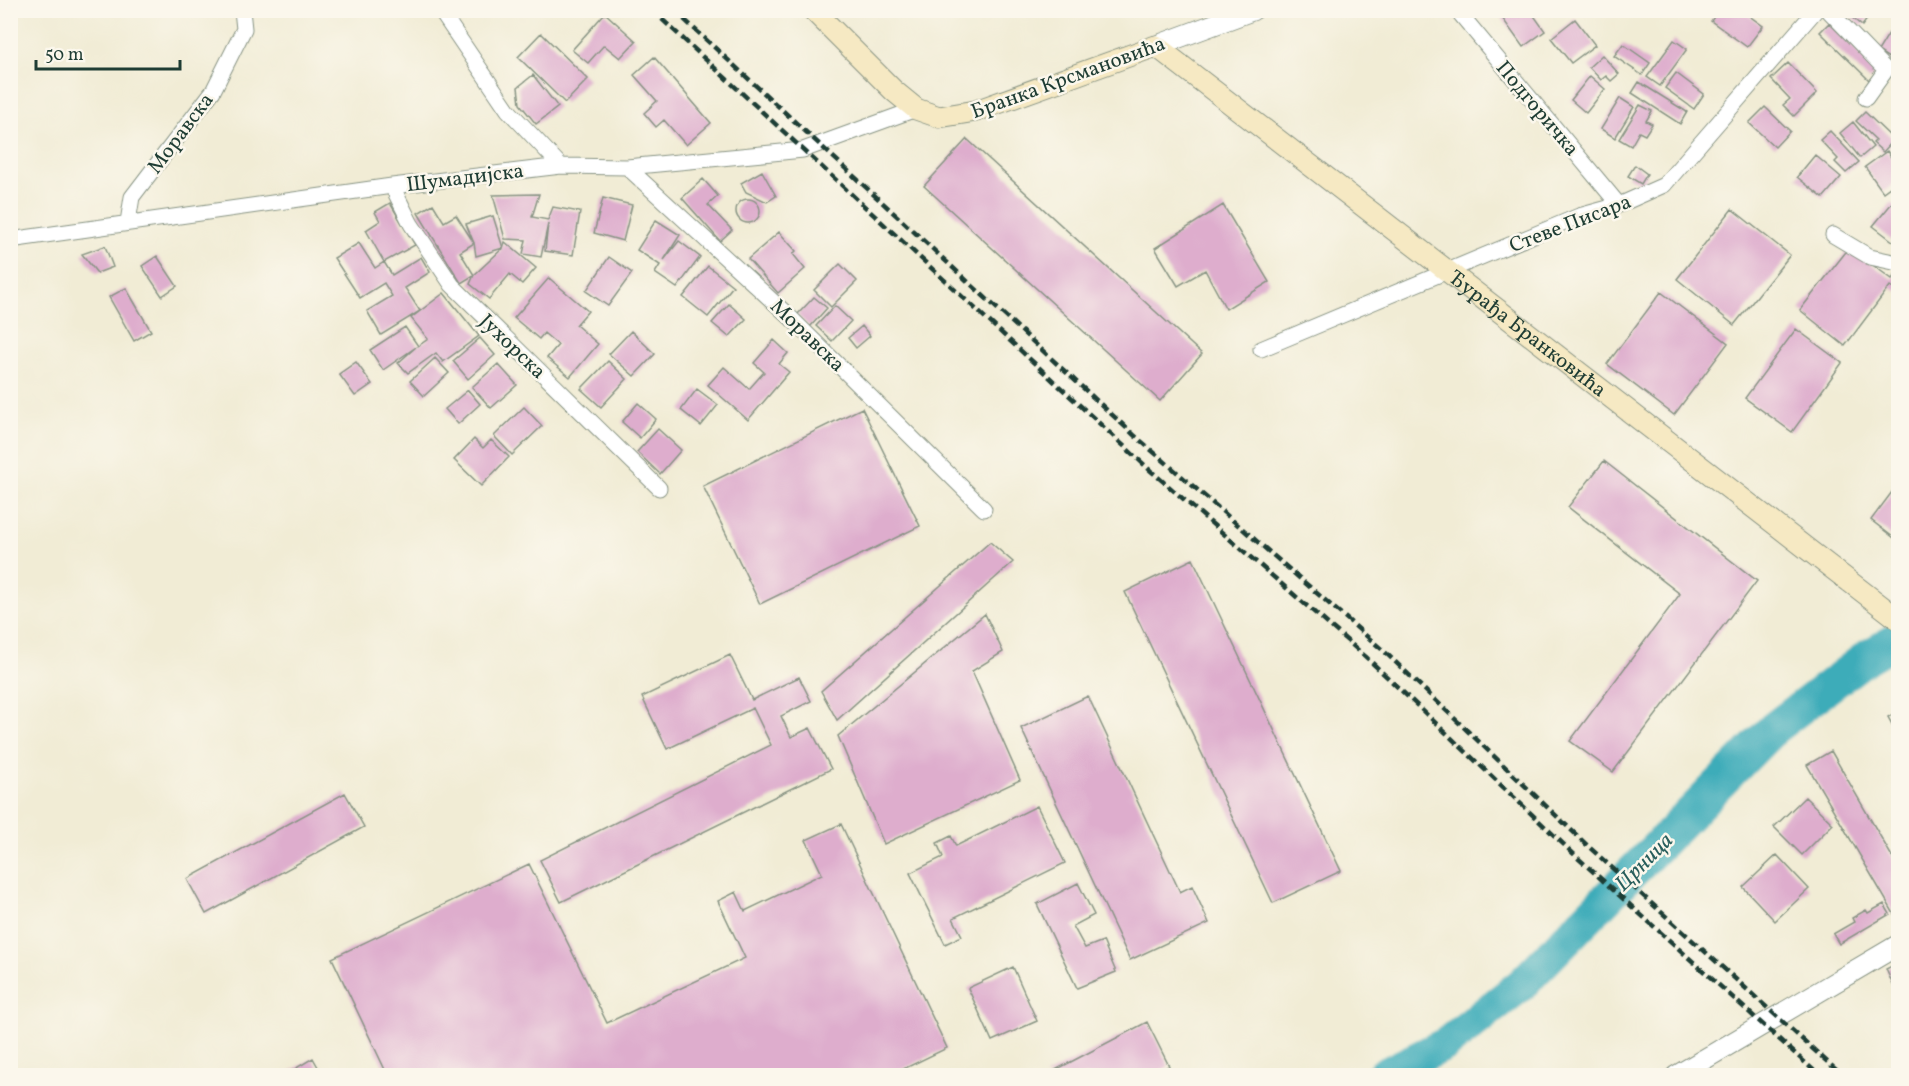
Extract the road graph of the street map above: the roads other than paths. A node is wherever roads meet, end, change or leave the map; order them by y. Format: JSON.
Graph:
{"nodes":[{"id":1,"x":242,"y":10,"type":"edge"},
{"id":2,"x":440,"y":10,"type":"edge"},
{"id":3,"x":813,"y":10,"type":"edge"},
{"id":4,"x":1253,"y":10,"type":"edge"},
{"id":5,"x":1457,"y":10,"type":"edge"},
{"id":6,"x":1816,"y":10,"type":"edge"},
{"id":7,"x":1828,"y":10,"type":"edge"},
{"id":8,"x":1156,"y":46,"type":"junction"},
{"id":9,"x":1866,"y":98,"type":"dead end"},
{"id":10,"x":916,"y":109,"type":"junction"},
{"id":11,"x":561,"y":166,"type":"junction"},
{"id":12,"x":627,"y":167,"type":"junction"},
{"id":13,"x":392,"y":186,"type":"junction"},
{"id":14,"x":1619,"y":205,"type":"junction"},
{"id":15,"x":128,"y":222,"type":"junction"},
{"id":16,"x":1833,"y":235,"type":"dead end"},
{"id":17,"x":10,"y":240,"type":"edge"},
{"id":18,"x":1899,"y":263,"type":"edge"},
{"id":19,"x":1449,"y":271,"type":"junction"},
{"id":20,"x":1261,"y":349,"type":"dead end"},
{"id":21,"x":659,"y":488,"type":"dead end"},
{"id":22,"x":984,"y":509,"type":"dead end"},
{"id":23,"x":1899,"y":619,"type":"edge"},
{"id":24,"x":1899,"y":945,"type":"edge"},
{"id":25,"x":1676,"y":1076,"type":"edge"}],
"edges":[{"from":1,"to":15,"type":"street","name":"Моравска"},
{"from":2,"to":11,"type":"street"},
{"from":3,"to":10,"type":"main road"},
{"from":4,"to":8,"type":"street","name":"Бранка Крсмановића"},
{"from":5,"to":14,"type":"street","name":"Подгоричка"},
{"from":6,"to":14,"type":"street","name":"Стеве Писара"},
{"from":7,"to":9,"type":"street"},
{"from":8,"to":10,"type":"main road","name":"Бранка Крсмановића"},
{"from":8,"to":19,"type":"main road","name":"Ђурађа Бранковића"},
{"from":10,"to":12,"type":"street","name":"Шумадијска"},
{"from":11,"to":12,"type":"street","name":"Шумадијска"},
{"from":11,"to":13,"type":"street","name":"Шумадијска"},
{"from":12,"to":22,"type":"street","name":"Моравска"},
{"from":13,"to":15,"type":"street","name":"Шумадијска"},
{"from":13,"to":21,"type":"street","name":"Јухорска"},
{"from":14,"to":19,"type":"street","name":"Стеве Писара"},
{"from":15,"to":17,"type":"street","name":"Шумадијска"},
{"from":16,"to":18,"type":"street"},
{"from":19,"to":20,"type":"street","name":"Стеве Писара"},
{"from":19,"to":23,"type":"main road","name":"Ђурађа Бранковића"},
{"from":24,"to":25,"type":"street"}]}
